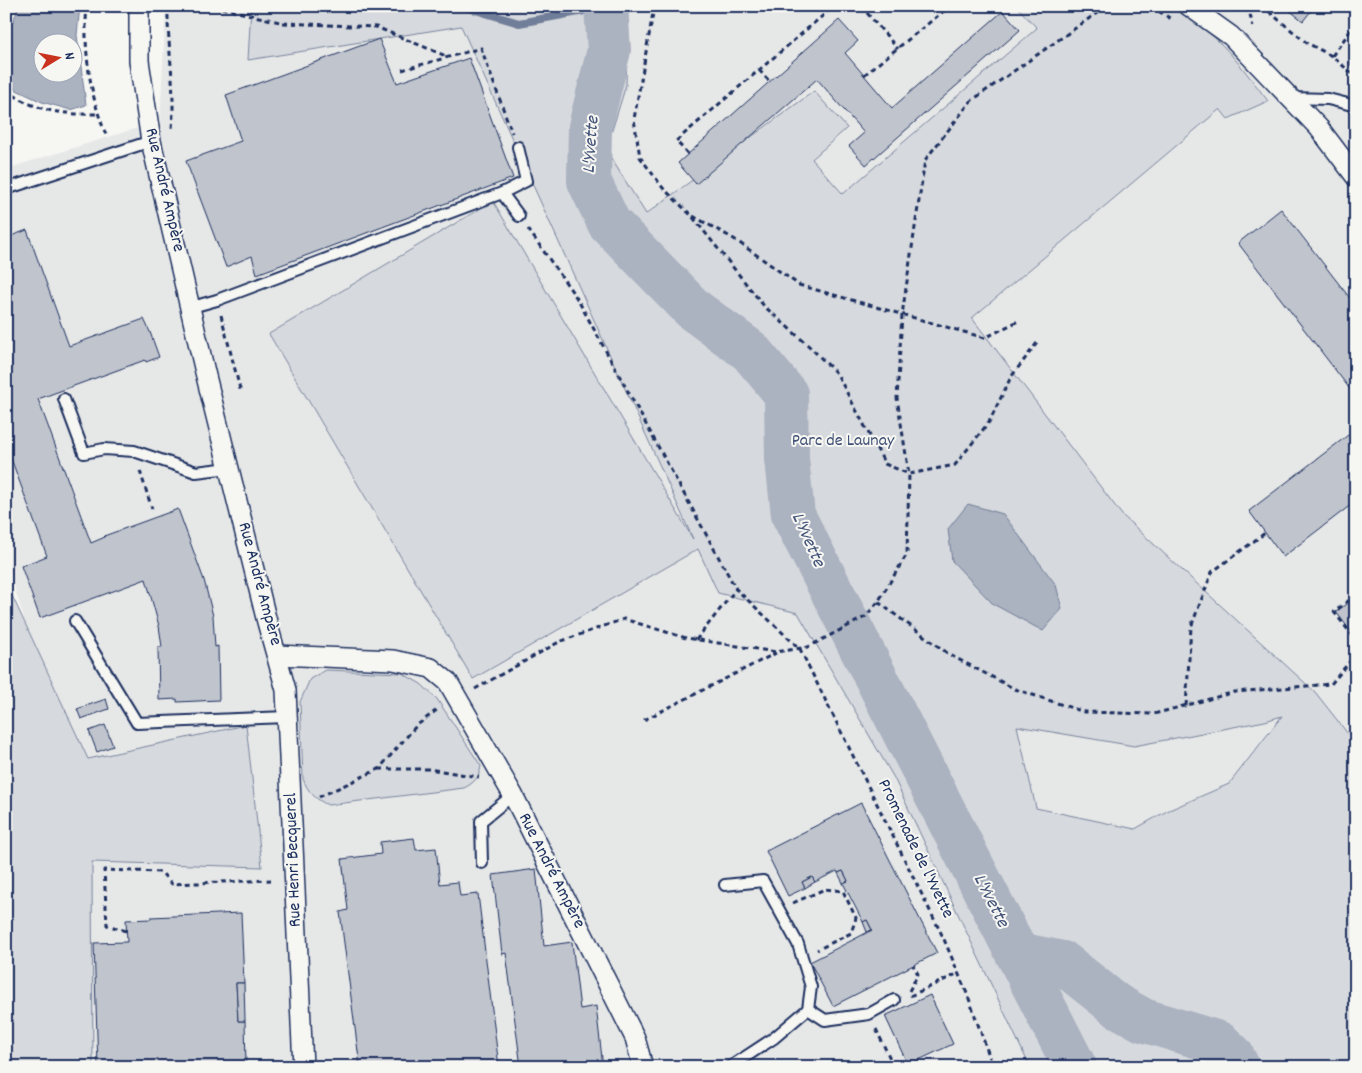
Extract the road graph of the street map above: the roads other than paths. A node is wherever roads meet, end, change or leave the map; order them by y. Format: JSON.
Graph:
{"nodes":[{"id":1,"x":139,"y":6,"type":"edge"},
{"id":2,"x":1190,"y":6,"type":"edge"},
{"id":3,"x":1291,"y":98,"type":"junction"},
{"id":4,"x":1356,"y":106,"type":"edge"},
{"id":5,"x":151,"y":141,"type":"junction"},
{"id":6,"x":518,"y":147,"type":"road end"},
{"id":7,"x":1356,"y":177,"type":"edge"},
{"id":8,"x":6,"y":189,"type":"edge"},
{"id":9,"x":502,"y":193,"type":"junction"},
{"id":10,"x":519,"y":216,"type":"road end"},
{"id":11,"x":192,"y":307,"type":"junction"},
{"id":12,"x":64,"y":399,"type":"dead end"},
{"id":13,"x":229,"y":468,"type":"junction"},
{"id":14,"x":75,"y":621,"type":"dead end"},
{"id":15,"x":278,"y":655,"type":"junction"},
{"id":16,"x":288,"y":717,"type":"junction"},
{"id":17,"x":513,"y":796,"type":"junction"},
{"id":18,"x":482,"y":863,"type":"dead end"},
{"id":19,"x":726,"y":885,"type":"dead end"},
{"id":20,"x":899,"y":999,"type":"road end"},
{"id":21,"x":808,"y":1009,"type":"junction"},
{"id":22,"x":303,"y":1067,"type":"edge"},
{"id":23,"x":643,"y":1067,"type":"edge"},
{"id":24,"x":730,"y":1067,"type":"edge"}],
"edges":[{"from":1,"to":5,"type":"street","name":"Rue André Ampère"},
{"from":2,"to":3,"type":"street"},
{"from":3,"to":4,"type":"lane"},
{"from":3,"to":7,"type":"street"},
{"from":5,"to":8,"type":"lane"},
{"from":5,"to":11,"type":"street","name":"Rue André Ampère"},
{"from":6,"to":9,"type":"lane"},
{"from":9,"to":10,"type":"lane"},
{"from":9,"to":11,"type":"lane"},
{"from":11,"to":13,"type":"street","name":"Rue André Ampère"},
{"from":12,"to":13,"type":"lane"},
{"from":13,"to":15,"type":"street","name":"Rue André Ampère"},
{"from":14,"to":16,"type":"lane"},
{"from":15,"to":16,"type":"street","name":"Rue Henri Becquerel"},
{"from":15,"to":17,"type":"street","name":"Rue André Ampère"},
{"from":16,"to":22,"type":"street","name":"Rue Henri Becquerel"},
{"from":17,"to":18,"type":"lane"},
{"from":17,"to":23,"type":"street","name":"Rue André Ampère"},
{"from":19,"to":21,"type":"lane"},
{"from":20,"to":21,"type":"lane"},
{"from":21,"to":24,"type":"lane"}]}
